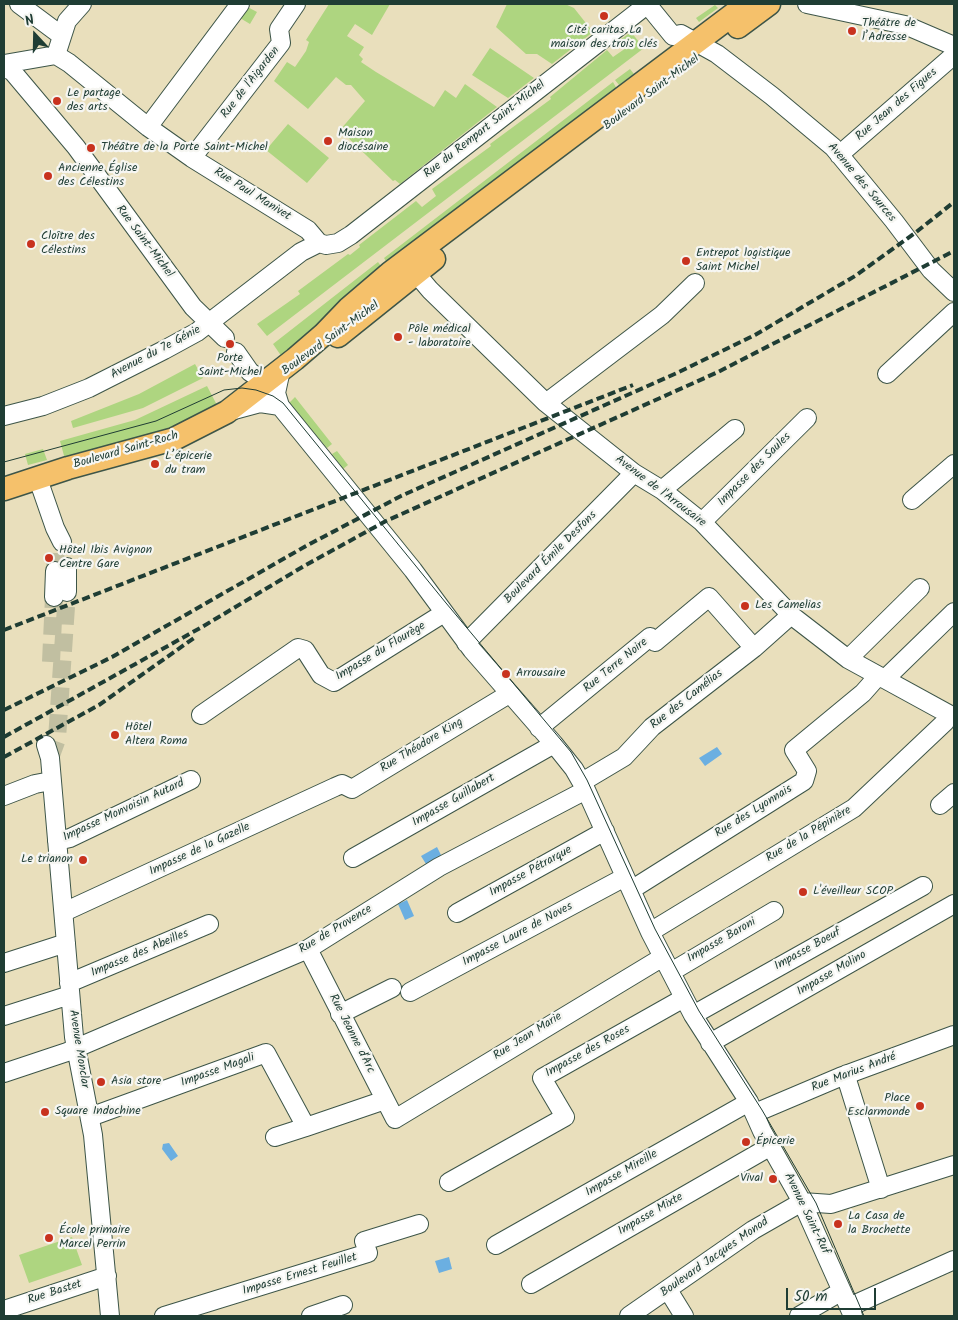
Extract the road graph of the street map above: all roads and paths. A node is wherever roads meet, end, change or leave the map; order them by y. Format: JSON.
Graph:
{"nodes":[{"id":1,"x":82,"y":4,"type":"edge"},
{"id":2,"x":240,"y":4,"type":"edge"},
{"id":3,"x":296,"y":4,"type":"edge"},
{"id":4,"x":647,"y":4,"type":"edge"},
{"id":5,"x":748,"y":4,"type":"edge"},
{"id":6,"x":769,"y":4,"type":"edge"},
{"id":7,"x":25,"y":5,"type":"edge"},
{"id":8,"x":814,"y":5,"type":"edge"},
{"id":9,"x":62,"y":36,"type":"junction"},
{"id":10,"x":673,"y":36,"type":"junction"},
{"id":11,"x":702,"y":46,"type":"junction"},
{"id":12,"x":954,"y":46,"type":"edge"},
{"id":13,"x":954,"y":55,"type":"edge"},
{"id":14,"x":56,"y":56,"type":"junction"},
{"id":15,"x":4,"y":64,"type":"edge"},
{"id":16,"x":664,"y":66,"type":"junction"},
{"id":17,"x":4,"y":68,"type":"edge"},
{"id":18,"x":148,"y":127,"type":"junction"},
{"id":19,"x":839,"y":155,"type":"junction"},
{"id":20,"x":192,"y":158,"type":"junction"},
{"id":21,"x":318,"y":243,"type":"junction"},
{"id":22,"x":410,"y":268,"type":"junction"},
{"id":23,"x":695,"y":283,"type":"dead end"},
{"id":24,"x":954,"y":292,"type":"edge"},
{"id":25,"x":954,"y":312,"type":"edge"},
{"id":26,"x":211,"y":323,"type":"junction"},
{"id":27,"x":224,"y":338,"type":"dead end"},
{"id":28,"x":236,"y":352,"type":"dead end"},
{"id":29,"x":886,"y":374,"type":"dead end"},
{"id":30,"x":276,"y":377,"type":"junction"},
{"id":31,"x":546,"y":403,"type":"junction"},
{"id":32,"x":280,"y":406,"type":"junction"},
{"id":33,"x":227,"y":412,"type":"junction"},
{"id":34,"x":4,"y":416,"type":"edge"},
{"id":35,"x":807,"y":418,"type":"dead end"},
{"id":36,"x":735,"y":428,"type":"dead end"},
{"id":37,"x":954,"y":464,"type":"edge"},
{"id":38,"x":634,"y":474,"type":"junction"},
{"id":39,"x":38,"y":479,"type":"junction"},
{"id":40,"x":4,"y":489,"type":"edge"},
{"id":41,"x":662,"y":490,"type":"junction"},
{"id":42,"x":912,"y":500,"type":"dead end"},
{"id":43,"x":702,"y":522,"type":"junction"},
{"id":44,"x":57,"y":538,"type":"tunnel mouth"},
{"id":45,"x":61,"y":569,"type":"tunnel mouth"},
{"id":46,"x":920,"y":588,"type":"dead end"},
{"id":47,"x":61,"y":595,"type":"tunnel mouth"},
{"id":48,"x":954,"y":612,"type":"edge"},
{"id":49,"x":444,"y":613,"type":"junction"},
{"id":50,"x":791,"y":615,"type":"junction"},
{"id":51,"x":466,"y":643,"type":"junction"},
{"id":52,"x":754,"y":648,"type":"junction"},
{"id":53,"x":848,"y":659,"type":"junction"},
{"id":54,"x":881,"y":678,"type":"junction"},
{"id":55,"x":509,"y":694,"type":"junction"},
{"id":56,"x":201,"y":715,"type":"dead end"},
{"id":57,"x":951,"y":716,"type":"edge"},
{"id":58,"x":539,"y":728,"type":"junction"},
{"id":59,"x":554,"y":744,"type":"junction"},
{"id":60,"x":48,"y":751,"type":"tunnel mouth"},
{"id":61,"x":191,"y":780,"type":"dead end"},
{"id":62,"x":51,"y":781,"type":"junction"},
{"id":63,"x":584,"y":786,"type":"junction"},
{"id":64,"x":335,"y":787,"type":"joint"},
{"id":65,"x":954,"y":793,"type":"edge"},
{"id":66,"x":4,"y":796,"type":"edge"},
{"id":67,"x":940,"y":805,"type":"dead end"},
{"id":68,"x":605,"y":831,"type":"junction"},
{"id":69,"x":57,"y":841,"type":"junction"},
{"id":70,"x":353,"y":858,"type":"dead end"},
{"id":71,"x":628,"y":883,"type":"junction"},
{"id":72,"x":923,"y":886,"type":"dead end"},
{"id":73,"x":954,"y":904,"type":"edge"},
{"id":74,"x":774,"y":911,"type":"dead end"},
{"id":75,"x":64,"y":912,"type":"junction"},
{"id":76,"x":458,"y":913,"type":"dead end"},
{"id":77,"x":209,"y":924,"type":"dead end"},
{"id":78,"x":650,"y":932,"type":"junction"},
{"id":79,"x":66,"y":943,"type":"junction"},
{"id":80,"x":308,"y":949,"type":"junction"},
{"id":81,"x":4,"y":963,"type":"edge"},
{"id":82,"x":667,"y":964,"type":"junction"},
{"id":83,"x":392,"y":988,"type":"dead end"},
{"id":84,"x":70,"y":989,"type":"junction"},
{"id":85,"x":410,"y":992,"type":"dead end"},
{"id":86,"x":684,"y":998,"type":"junction"},
{"id":87,"x":340,"y":1014,"type":"junction"},
{"id":88,"x":693,"y":1015,"type":"junction"},
{"id":89,"x":4,"y":1016,"type":"edge"},
{"id":90,"x":954,"y":1035,"type":"edge"},
{"id":91,"x":710,"y":1043,"type":"junction"},
{"id":92,"x":76,"y":1048,"type":"junction"},
{"id":93,"x":4,"y":1074,"type":"edge"},
{"id":94,"x":847,"y":1074,"type":"junction"},
{"id":95,"x":384,"y":1100,"type":"junction"},
{"id":96,"x":752,"y":1107,"type":"junction"},
{"id":97,"x":90,"y":1117,"type":"junction"},
{"id":98,"x":395,"y":1119,"type":"joint"},
{"id":99,"x":306,"y":1127,"type":"junction"},
{"id":100,"x":275,"y":1137,"type":"dead end"},
{"id":101,"x":771,"y":1146,"type":"junction"},
{"id":102,"x":954,"y":1165,"type":"edge"},
{"id":103,"x":449,"y":1182,"type":"dead end"},
{"id":104,"x":881,"y":1188,"type":"junction"},
{"id":105,"x":802,"y":1202,"type":"junction"},
{"id":106,"x":419,"y":1224,"type":"dead end"},
{"id":107,"x":496,"y":1245,"type":"dead end"},
{"id":108,"x":954,"y":1260,"type":"edge"},
{"id":109,"x":107,"y":1276,"type":"junction"},
{"id":110,"x":531,"y":1284,"type":"dead end"},
{"id":111,"x":668,"y":1290,"type":"junction"},
{"id":112,"x":344,"y":1305,"type":"dead end"},
{"id":113,"x":848,"y":1305,"type":"edge"},
{"id":114,"x":4,"y":1310,"type":"edge"},
{"id":115,"x":110,"y":1316,"type":"edge"},
{"id":116,"x":164,"y":1316,"type":"edge"},
{"id":117,"x":311,"y":1316,"type":"edge"},
{"id":118,"x":629,"y":1316,"type":"edge"},
{"id":119,"x":684,"y":1316,"type":"edge"},
{"id":120,"x":798,"y":1316,"type":"edge"}],
"edges":[{"from":1,"to":9,"type":"street"},
{"from":2,"to":18,"type":"street"},
{"from":3,"to":20,"type":"street","name":"Rue de l'Aigarden"},
{"from":4,"to":10,"type":"street"},
{"from":4,"to":21,"type":"street","name":"Rue du Rempart Saint-Michel"},
{"from":5,"to":11,"type":"main road","name":"Boulevard Saint-Michel"},
{"from":6,"to":11,"type":"main road","name":"Boulevard Saint-Michel"},
{"from":7,"to":9,"type":"street"},
{"from":8,"to":12,"type":"street"},
{"from":9,"to":14,"type":"street"},
{"from":10,"to":11,"type":"street","name":"Avenue des Sources"},
{"from":10,"to":16,"type":"street"},
{"from":11,"to":16,"type":"main road","name":"Boulevard Saint-Michel"},
{"from":11,"to":19,"type":"street","name":"Avenue des Sources"},
{"from":11,"to":22,"type":"main road","name":"Boulevard Saint-Michel"},
{"from":13,"to":19,"type":"street","name":"Rue Jean des Figues"},
{"from":14,"to":15,"type":"street"},
{"from":14,"to":18,"type":"street","name":"Rue Paul Manivet"},
{"from":16,"to":22,"type":"main road","name":"Boulevard Saint-Michel"},
{"from":17,"to":26,"type":"street","name":"Rue Saint-Michel"},
{"from":18,"to":20,"type":"street","name":"Rue Paul Manivet"},
{"from":19,"to":24,"type":"street","name":"Avenue des Sources"},
{"from":20,"to":21,"type":"street","name":"Rue Paul Manivet"},
{"from":21,"to":26,"type":"street","name":"Avenue du 7e Génie"},
{"from":22,"to":30,"type":"main road","name":"Boulevard Saint-Michel"},
{"from":22,"to":31,"type":"street","name":"Avenue de l'Arrousaire"},
{"from":23,"to":31,"type":"street"},
{"from":25,"to":29,"type":"street"},
{"from":26,"to":27,"type":"street","name":"Rue Saint-Michel"},
{"from":26,"to":34,"type":"street","name":"Avenue du 7e Génie"},
{"from":28,"to":30,"type":"street"},
{"from":30,"to":32,"type":"street"},
{"from":30,"to":33,"type":"main road","name":"Boulevard Saint-Roch"},
{"from":31,"to":38,"type":"street","name":"Avenue de l'Arrousaire"},
{"from":32,"to":33,"type":"street"},
{"from":32,"to":49,"type":"street","name":"Avenue Saint-Ruf"},
{"from":33,"to":39,"type":"main road","name":"Boulevard Saint-Roch"},
{"from":35,"to":43,"type":"street","name":"Impasse des Saules"},
{"from":36,"to":41,"type":"street"},
{"from":37,"to":42,"type":"street"},
{"from":38,"to":41,"type":"street","name":"Avenue de l'Arrousaire"},
{"from":38,"to":51,"type":"street","name":"Boulevard Émile Desfons"},
{"from":39,"to":40,"type":"main road","name":"Boulevard Saint-Roch"},
{"from":39,"to":44,"type":"street"},
{"from":41,"to":43,"type":"street","name":"Avenue de l'Arrousaire"},
{"from":43,"to":50,"type":"street","name":"Avenue de l'Arrousaire"},
{"from":45,"to":47,"type":"street"},
{"from":46,"to":53,"type":"street"},
{"from":48,"to":54,"type":"street"},
{"from":49,"to":51,"type":"street","name":"Avenue Saint-Ruf"},
{"from":49,"to":56,"type":"street","name":"Impasse du Flourège"},
{"from":50,"to":52,"type":"street","name":"Rue des Camélias"},
{"from":50,"to":53,"type":"street","name":"Avenue de l'Arrousaire"},
{"from":51,"to":55,"type":"street","name":"Avenue Saint-Ruf"},
{"from":52,"to":58,"type":"street","name":"Rue Terre Noire"},
{"from":52,"to":63,"type":"street","name":"Rue des Camélias"},
{"from":53,"to":54,"type":"street","name":"Avenue de l'Arrousaire"},
{"from":54,"to":57,"type":"street","name":"Avenue de l'Arrousaire"},
{"from":54,"to":71,"type":"street","name":"Rue des Lyonnais"},
{"from":55,"to":58,"type":"street","name":"Avenue Saint-Ruf"},
{"from":55,"to":64,"type":"street","name":"Rue Théodore King"},
{"from":57,"to":78,"type":"street","name":"Rue de la Pépinière"},
{"from":58,"to":59,"type":"street","name":"Avenue Saint-Ruf"},
{"from":59,"to":63,"type":"street","name":"Avenue Saint-Ruf"},
{"from":59,"to":70,"type":"street","name":"Impasse Guillabert"},
{"from":60,"to":62,"type":"street","name":"Avenue Monclar"},
{"from":61,"to":69,"type":"street","name":"Impasse Monvoisin Autard"},
{"from":62,"to":66,"type":"street"},
{"from":62,"to":69,"type":"street","name":"Avenue Monclar"},
{"from":63,"to":68,"type":"street","name":"Avenue Saint-Ruf"},
{"from":63,"to":80,"type":"street","name":"Rue de Provence"},
{"from":64,"to":75,"type":"street","name":"Impasse de la Gazelle"},
{"from":65,"to":67,"type":"street"},
{"from":68,"to":71,"type":"street","name":"Avenue Saint-Ruf"},
{"from":68,"to":76,"type":"street","name":"Impasse Pétrarque"},
{"from":69,"to":75,"type":"street","name":"Avenue Monclar"},
{"from":71,"to":78,"type":"street","name":"Avenue Saint-Ruf"},
{"from":71,"to":85,"type":"street","name":"Impasse Laure de Noves"},
{"from":72,"to":88,"type":"street","name":"Impasse Boeuf"},
{"from":73,"to":91,"type":"street","name":"Impasse Molino"},
{"from":74,"to":82,"type":"street","name":"Impasse Baroni"},
{"from":75,"to":79,"type":"street","name":"Avenue Monclar"},
{"from":77,"to":84,"type":"street","name":"Impasse des Abeilles"},
{"from":78,"to":82,"type":"street","name":"Avenue Saint-Ruf"},
{"from":79,"to":81,"type":"street"},
{"from":79,"to":84,"type":"street","name":"Avenue Monclar"},
{"from":80,"to":87,"type":"street","name":"Rue Jeanne d'Arc"},
{"from":80,"to":92,"type":"street","name":"Rue de Provence"},
{"from":82,"to":86,"type":"street","name":"Avenue Saint-Ruf"},
{"from":82,"to":98,"type":"street","name":"Rue Jean Marie"},
{"from":83,"to":87,"type":"street"},
{"from":84,"to":89,"type":"street","name":"Impasse des Abeilles"},
{"from":84,"to":92,"type":"street","name":"Avenue Monclar"},
{"from":86,"to":88,"type":"street","name":"Avenue Saint-Ruf"},
{"from":86,"to":103,"type":"street","name":"Impasse des Roses"},
{"from":87,"to":95,"type":"street","name":"Rue Jeanne d'Arc"},
{"from":88,"to":91,"type":"street","name":"Avenue Saint-Ruf"},
{"from":90,"to":94,"type":"street","name":"Rue Marius André"},
{"from":91,"to":96,"type":"street","name":"Avenue Saint-Ruf"},
{"from":92,"to":93,"type":"street","name":"Rue de Provence"},
{"from":92,"to":97,"type":"street","name":"Avenue Monclar"},
{"from":94,"to":96,"type":"street","name":"Rue Marius André"},
{"from":94,"to":104,"type":"street"},
{"from":95,"to":98,"type":"street","name":"Rue Jeanne d'Arc"},
{"from":95,"to":99,"type":"street"},
{"from":96,"to":101,"type":"street","name":"Avenue Saint-Ruf"},
{"from":96,"to":107,"type":"street","name":"Impasse Mireille"},
{"from":97,"to":99,"type":"street","name":"Impasse Magali"},
{"from":97,"to":109,"type":"street","name":"Avenue Monclar"},
{"from":99,"to":100,"type":"street"},
{"from":101,"to":105,"type":"street","name":"Avenue Saint-Ruf"},
{"from":101,"to":110,"type":"street","name":"Impasse Mixte"},
{"from":102,"to":104,"type":"street"},
{"from":104,"to":105,"type":"street"},
{"from":105,"to":111,"type":"street","name":"Boulevard Jacques Monod"},
{"from":105,"to":113,"type":"street","name":"Avenue Saint-Ruf"},
{"from":106,"to":116,"type":"street","name":"Impasse Ernest Feuillet"},
{"from":108,"to":113,"type":"street"},
{"from":109,"to":114,"type":"street","name":"Rue Bastet"},
{"from":109,"to":115,"type":"street","name":"Avenue Monclar"},
{"from":111,"to":118,"type":"street","name":"Boulevard Jacques Monod"},
{"from":111,"to":119,"type":"street"},
{"from":112,"to":117,"type":"street"},
{"from":113,"to":120,"type":"street"}]}
